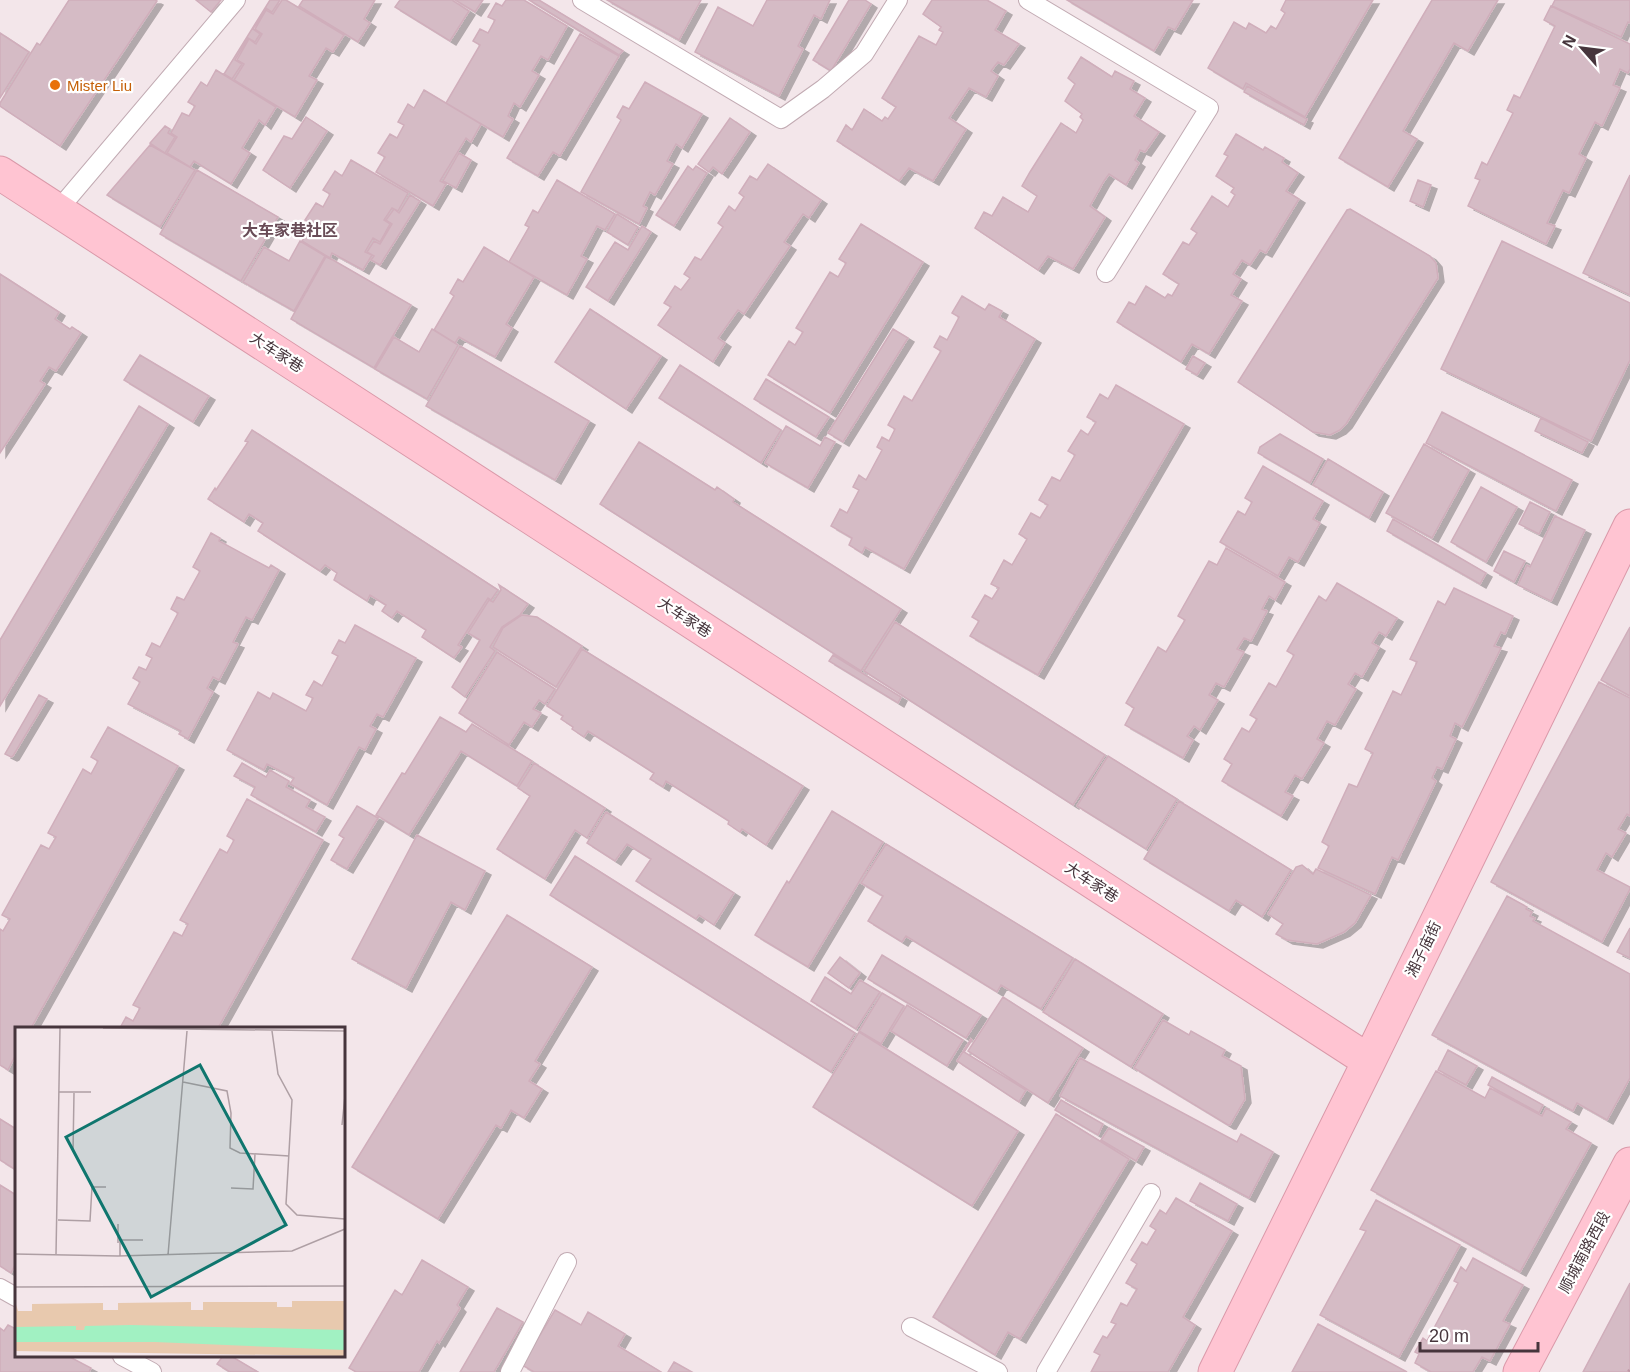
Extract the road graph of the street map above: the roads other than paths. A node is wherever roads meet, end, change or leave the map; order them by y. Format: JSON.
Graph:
{"nodes":[{"id":1,"x":236,"y":0,"type":"edge"},
{"id":2,"x":582,"y":0,"type":"edge"},
{"id":3,"x":898,"y":0,"type":"edge"},
{"id":4,"x":1028,"y":0,"type":"edge"},
{"id":5,"x":0,"y":173,"type":"edge"},
{"id":6,"x":58,"y":210,"type":"junction"},
{"id":7,"x":1106,"y":273,"type":"dead end"},
{"id":8,"x":1630,"y":526,"type":"edge"},
{"id":9,"x":1369,"y":1061,"type":"junction"},
{"id":10,"x":1630,"y":1164,"type":"edge"},
{"id":11,"x":1151,"y":1193,"type":"dead end"},
{"id":12,"x":567,"y":1262,"type":"dead end"},
{"id":13,"x":0,"y":1288,"type":"edge"},
{"id":14,"x":15,"y":1296,"type":"edge"},
{"id":15,"x":911,"y":1327,"type":"dead end"},
{"id":16,"x":124,"y":1357,"type":"edge"},
{"id":17,"x":152,"y":1372,"type":"edge"},
{"id":18,"x":510,"y":1372,"type":"edge"},
{"id":19,"x":998,"y":1372,"type":"edge"},
{"id":20,"x":1046,"y":1372,"type":"edge"},
{"id":21,"x":1215,"y":1372,"type":"edge"},
{"id":22,"x":1520,"y":1372,"type":"edge"}],
"edges":[{"from":1,"to":6,"type":"lane"},
{"from":2,"to":3,"type":"lane"},
{"from":4,"to":7,"type":"lane"},
{"from":5,"to":6,"type":"street","name":"大车家巷"},
{"from":6,"to":9,"type":"street","name":"大车家巷"},
{"from":8,"to":9,"type":"street","name":"湘子庙街"},
{"from":9,"to":21,"type":"street","name":"湘子庙街"},
{"from":10,"to":22,"type":"street","name":"顺城南路西段"},
{"from":11,"to":20,"type":"lane"},
{"from":12,"to":18,"type":"lane"},
{"from":13,"to":14,"type":"lane"},
{"from":15,"to":19,"type":"lane"},
{"from":16,"to":17,"type":"lane"}]}
